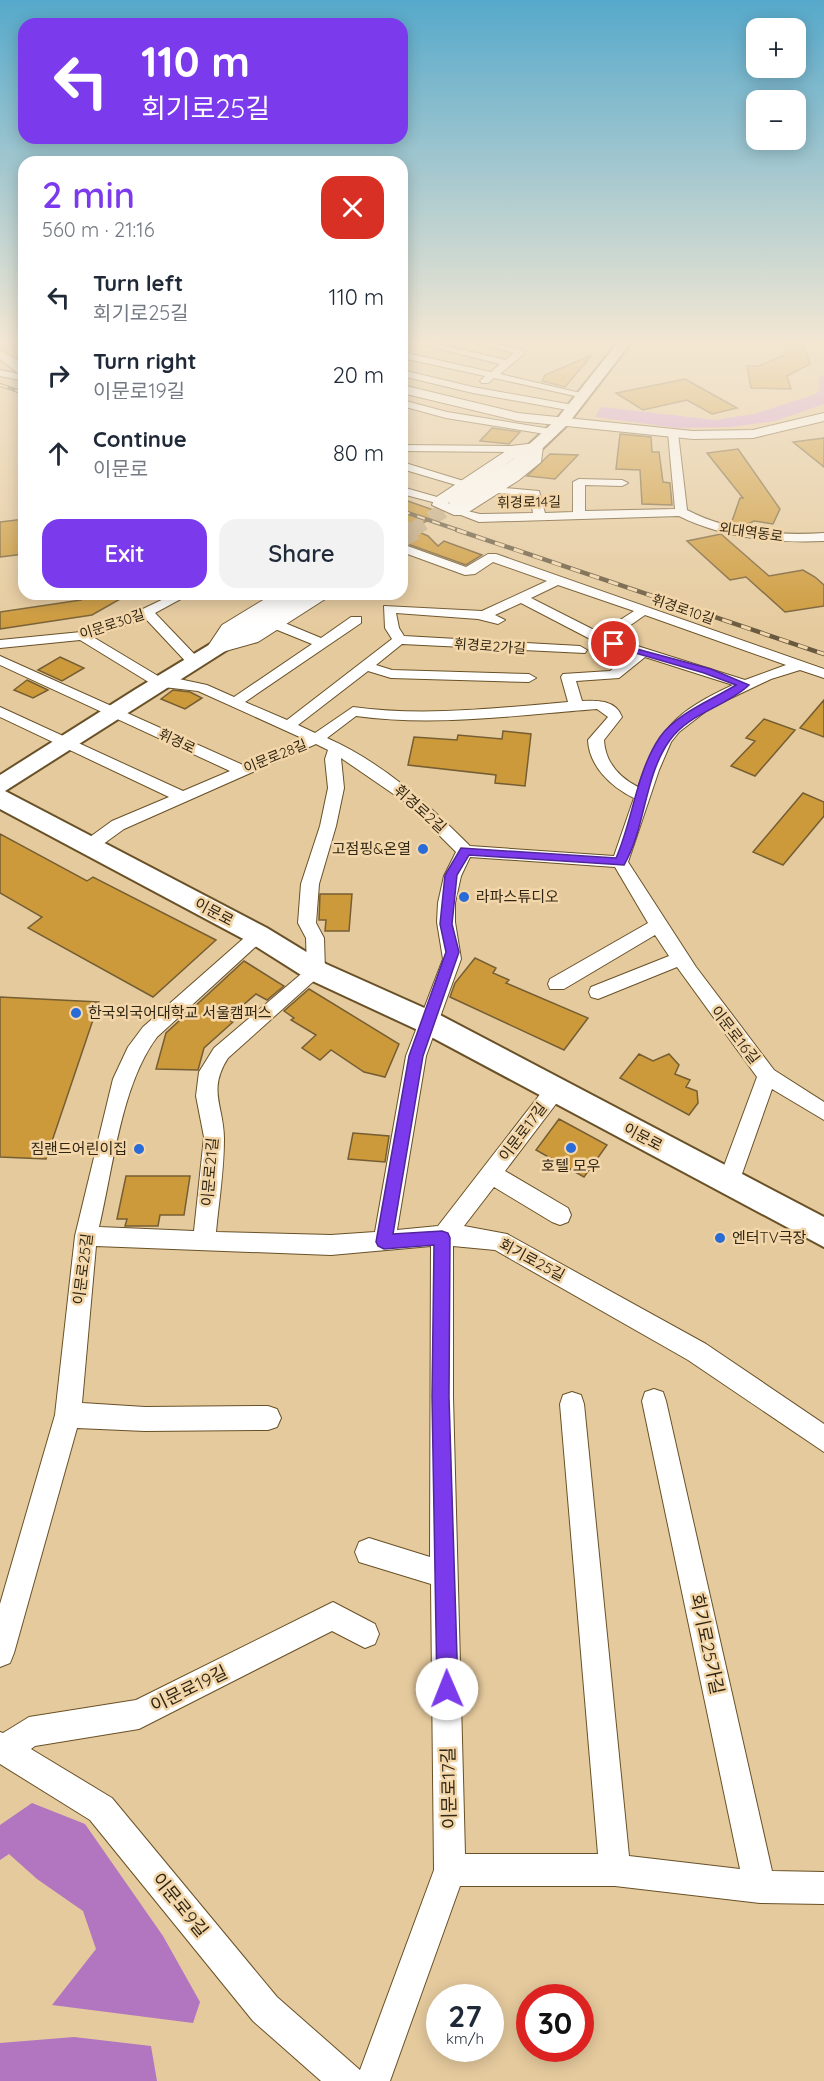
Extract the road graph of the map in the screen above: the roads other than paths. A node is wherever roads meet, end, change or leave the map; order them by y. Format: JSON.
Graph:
{"nodes":[{"id":1,"x":466,"y":438,"type":"edge"},
{"id":2,"x":544,"y":438,"type":"edge"},
{"id":3,"x":674,"y":438,"type":"edge"},
{"id":4,"x":536,"y":446,"type":"junction"},
{"id":5,"x":408,"y":448,"type":"edge"},
{"id":6,"x":456,"y":448,"type":"junction"},
{"id":7,"x":408,"y":457,"type":"edge"},
{"id":8,"x":502,"y":460,"type":"junction"},
{"id":9,"x":408,"y":467,"type":"edge"},
{"id":10,"x":622,"y":483,"type":"dead end"},
{"id":11,"x":466,"y":484,"type":"junction"},
{"id":12,"x":493,"y":490,"type":"junction"},
{"id":13,"x":408,"y":493,"type":"edge"},
{"id":14,"x":602,"y":499,"type":"junction"},
{"id":15,"x":440,"y":501,"type":"junction"},
{"id":16,"x":458,"y":507,"type":"junction"},
{"id":17,"x":681,"y":512,"type":"junction"},
{"id":18,"x":579,"y":516,"type":"junction"},
{"id":19,"x":540,"y":517,"type":"junction"},
{"id":20,"x":824,"y":537,"type":"edge"},
{"id":21,"x":408,"y":550,"type":"edge"},
{"id":22,"x":556,"y":582,"type":"junction"},
{"id":23,"x":520,"y":598,"type":"junction"},
{"id":24,"x":173,"y":600,"type":"edge"},
{"id":25,"x":275,"y":600,"type":"edge"},
{"id":26,"x":296,"y":600,"type":"edge"},
{"id":27,"x":315,"y":600,"type":"edge"},
{"id":28,"x":643,"y":611,"type":"junction"},
{"id":29,"x":148,"y":613,"type":"junction"},
{"id":30,"x":483,"y":616,"type":"junction"},
{"id":31,"x":356,"y":620,"type":"dead end"},
{"id":32,"x":498,"y":620,"type":"dead end"},
{"id":33,"x":275,"y":624,"type":"junction"},
{"id":34,"x":82,"y":636,"type":"junction"},
{"id":35,"x":602,"y":639,"type":"junction"},
{"id":36,"x":399,"y":640,"type":"junction"},
{"id":37,"x":321,"y":643,"type":"junction"},
{"id":38,"x":0,"y":644,"type":"edge"},
{"id":39,"x":215,"y":649,"type":"junction"},
{"id":40,"x":580,"y":650,"type":"dead end"},
{"id":41,"x":644,"y":651,"type":"junction"},
{"id":42,"x":0,"y":660,"type":"edge"},
{"id":43,"x":194,"y":662,"type":"junction"},
{"id":44,"x":366,"y":666,"type":"junction"},
{"id":45,"x":800,"y":666,"type":"junction"},
{"id":46,"x":824,"y":674,"type":"edge"},
{"id":47,"x":529,"y":678,"type":"dead end"},
{"id":48,"x":160,"y":683,"type":"junction"},
{"id":49,"x":744,"y":685,"type":"junction"},
{"id":50,"x":234,"y":703,"type":"junction"},
{"id":51,"x":576,"y":705,"type":"junction"},
{"id":52,"x":0,"y":711,"type":"edge"},
{"id":53,"x":113,"y":712,"type":"junction"},
{"id":54,"x":287,"y":727,"type":"junction"},
{"id":55,"x":316,"y":739,"type":"junction"},
{"id":56,"x":66,"y":741,"type":"junction"},
{"id":57,"x":336,"y":749,"type":"junction"},
{"id":58,"x":241,"y":770,"type":"junction"},
{"id":59,"x":0,"y":785,"type":"edge"},
{"id":60,"x":644,"y":795,"type":"junction"},
{"id":61,"x":181,"y":796,"type":"junction"},
{"id":62,"x":0,"y":797,"type":"edge"},
{"id":63,"x":89,"y":846,"type":"junction"},
{"id":64,"x":465,"y":851,"type":"junction"},
{"id":65,"x":620,"y":862,"type":"junction"},
{"id":66,"x":656,"y":926,"type":"junction"},
{"id":67,"x":258,"y":935,"type":"junction"},
{"id":68,"x":679,"y":960,"type":"junction"},
{"id":69,"x":316,"y":971,"type":"junction"},
{"id":70,"x":557,"y":984,"type":"dead end"},
{"id":71,"x":598,"y":992,"type":"dead end"},
{"id":72,"x":430,"y":1023,"type":"junction"},
{"id":73,"x":767,"y":1076,"type":"junction"},
{"id":74,"x":555,"y":1090,"type":"junction"},
{"id":75,"x":824,"y":1112,"type":"edge"},
{"id":76,"x":491,"y":1174,"type":"junction"},
{"id":77,"x":729,"y":1182,"type":"junction"},
{"id":78,"x":561,"y":1215,"type":"dead end"},
{"id":79,"x":824,"y":1233,"type":"edge"},
{"id":80,"x":86,"y":1236,"type":"junction"},
{"id":81,"x":442,"y":1238,"type":"junction"},
{"id":82,"x":204,"y":1241,"type":"junction"},
{"id":83,"x":384,"y":1242,"type":"junction"},
{"id":84,"x":654,"y":1401,"type":"dead end"},
{"id":85,"x":572,"y":1404,"type":"dead end"},
{"id":86,"x":68,"y":1415,"type":"junction"},
{"id":87,"x":268,"y":1418,"type":"dead end"},
{"id":88,"x":824,"y":1439,"type":"edge"},
{"id":89,"x":369,"y":1552,"type":"dead end"},
{"id":90,"x":446,"y":1575,"type":"junction"},
{"id":91,"x":365,"y":1634,"type":"dead end"},
{"id":92,"x":0,"y":1653,"type":"edge"},
{"id":93,"x":3,"y":1749,"type":"edge"},
{"id":94,"x":450,"y":1870,"type":"junction"},
{"id":95,"x":615,"y":1870,"type":"junction"},
{"id":96,"x":759,"y":1887,"type":"junction"},
{"id":97,"x":824,"y":1888,"type":"edge"},
{"id":98,"x":347,"y":2081,"type":"edge"},
{"id":99,"x":373,"y":2081,"type":"edge"}],
"edges":[{"from":1,"to":6,"type":"street"},
{"from":2,"to":4,"type":"main road"},
{"from":3,"to":17,"type":"street"},
{"from":4,"to":6,"type":"street"},
{"from":4,"to":8,"type":"street"},
{"from":4,"to":12,"type":"street"},
{"from":4,"to":16,"type":"main road"},
{"from":5,"to":6,"type":"street"},
{"from":7,"to":8,"type":"street"},
{"from":8,"to":11,"type":"street"},
{"from":9,"to":11,"type":"street"},
{"from":10,"to":14,"type":"street","name":"휘경로14길"},
{"from":11,"to":15,"type":"street"},
{"from":12,"to":16,"type":"street"},
{"from":12,"to":19,"type":"street"},
{"from":13,"to":15,"type":"street"},
{"from":14,"to":17,"type":"street","name":"외대역동로"},
{"from":14,"to":18,"type":"street","name":"휘경로14길"},
{"from":14,"to":18,"type":"street","name":"휘경로14길"},
{"from":15,"to":16,"type":"street"},
{"from":16,"to":19,"type":"street","name":"휘경로14길"},
{"from":17,"to":20,"type":"street","name":"외대역동로"},
{"from":18,"to":19,"type":"street","name":"휘경로14길"},
{"from":21,"to":22,"type":"street","name":"휘경로10길"},
{"from":22,"to":23,"type":"street"},
{"from":22,"to":28,"type":"street","name":"휘경로10길"},
{"from":23,"to":30,"type":"street"},
{"from":23,"to":35,"type":"street"},
{"from":24,"to":29,"type":"street","name":"이문로30길"},
{"from":25,"to":39,"type":"street"},
{"from":26,"to":39,"type":"main road"},
{"from":27,"to":33,"type":"street"},
{"from":28,"to":35,"type":"street"},
{"from":28,"to":45,"type":"street","name":"휘경로10길"},
{"from":29,"to":34,"type":"street","name":"이문로30길"},
{"from":29,"to":43,"type":"street"},
{"from":30,"to":32,"type":"street","name":"휘경로2가길"},
{"from":30,"to":36,"type":"street","name":"휘경로2가길"},
{"from":31,"to":37,"type":"street"},
{"from":33,"to":37,"type":"street"},
{"from":33,"to":39,"type":"street"},
{"from":34,"to":38,"type":"street","name":"이문로30길"},
{"from":34,"to":48,"type":"street"},
{"from":35,"to":41,"type":"street"},
{"from":36,"to":40,"type":"street","name":"휘경로2가길"},
{"from":36,"to":44,"type":"street"},
{"from":37,"to":50,"type":"street"},
{"from":39,"to":43,"type":"main road"},
{"from":41,"to":49,"type":"street"},
{"from":41,"to":51,"type":"street"},
{"from":42,"to":53,"type":"street","name":"휘경로"},
{"from":43,"to":48,"type":"main road"},
{"from":44,"to":47,"type":"street","name":"휘경로2가길"},
{"from":44,"to":54,"type":"street"},
{"from":45,"to":46,"type":"street","name":"휘경로10길"},
{"from":45,"to":49,"type":"street"},
{"from":48,"to":50,"type":"street","name":"휘경로2길"},
{"from":48,"to":53,"type":"main road"},
{"from":49,"to":60,"type":"street"},
{"from":50,"to":54,"type":"street","name":"휘경로2길"},
{"from":51,"to":55,"type":"street","name":"이문로28길"},
{"from":51,"to":60,"type":"street","name":"이문로28길"},
{"from":52,"to":56,"type":"street"},
{"from":53,"to":56,"type":"main road"},
{"from":53,"to":58,"type":"street","name":"휘경로"},
{"from":54,"to":55,"type":"street","name":"휘경로2길"},
{"from":55,"to":57,"type":"street","name":"휘경로2길"},
{"from":55,"to":58,"type":"street","name":"이문로28길"},
{"from":56,"to":59,"type":"main road"},
{"from":56,"to":61,"type":"street"},
{"from":57,"to":64,"type":"street","name":"휘경로2길"},
{"from":57,"to":69,"type":"street"},
{"from":58,"to":61,"type":"street","name":"이문로28길"},
{"from":60,"to":65,"type":"street"},
{"from":61,"to":63,"type":"street","name":"이문로28길"},
{"from":62,"to":63,"type":"main road","name":"이문로"},
{"from":63,"to":67,"type":"main road","name":"이문로"},
{"from":64,"to":65,"type":"street"},
{"from":64,"to":72,"type":"street"},
{"from":65,"to":66,"type":"street","name":"이문로16길"},
{"from":66,"to":68,"type":"street","name":"이문로16길"},
{"from":66,"to":70,"type":"street"},
{"from":67,"to":69,"type":"main road","name":"이문로"},
{"from":67,"to":80,"type":"street","name":"이문로25길"},
{"from":68,"to":71,"type":"street"},
{"from":68,"to":73,"type":"street","name":"이문로16길"},
{"from":69,"to":72,"type":"main road","name":"이문로"},
{"from":69,"to":82,"type":"street","name":"이문로21길"},
{"from":72,"to":74,"type":"main road","name":"이문로"},
{"from":72,"to":83,"type":"street"},
{"from":73,"to":75,"type":"street"},
{"from":73,"to":77,"type":"street","name":"이문로16길"},
{"from":74,"to":76,"type":"street","name":"이문로17길"},
{"from":74,"to":77,"type":"main road","name":"이문로"},
{"from":76,"to":78,"type":"street","name":"이문로17길"},
{"from":76,"to":81,"type":"street","name":"이문로17길"},
{"from":77,"to":79,"type":"main road","name":"이문로"},
{"from":80,"to":82,"type":"street","name":"회기로25길"},
{"from":80,"to":86,"type":"street","name":"이문로25길"},
{"from":81,"to":83,"type":"street","name":"회기로25길"},
{"from":81,"to":88,"type":"street","name":"회기로25길"},
{"from":81,"to":90,"type":"street","name":"이문로17길"},
{"from":82,"to":83,"type":"street","name":"회기로25길"},
{"from":84,"to":96,"type":"street","name":"회기로25가길"},
{"from":85,"to":95,"type":"street"},
{"from":86,"to":87,"type":"street"},
{"from":86,"to":92,"type":"street","name":"이문로25길"},
{"from":89,"to":90,"type":"street"},
{"from":90,"to":94,"type":"street","name":"이문로17길"},
{"from":91,"to":93,"type":"street","name":"이문로19길"},
{"from":93,"to":98,"type":"street","name":"이문로9길"},
{"from":94,"to":95,"type":"street"},
{"from":94,"to":99,"type":"street","name":"이문로17길"},
{"from":95,"to":96,"type":"street"},
{"from":96,"to":97,"type":"street"}]}
